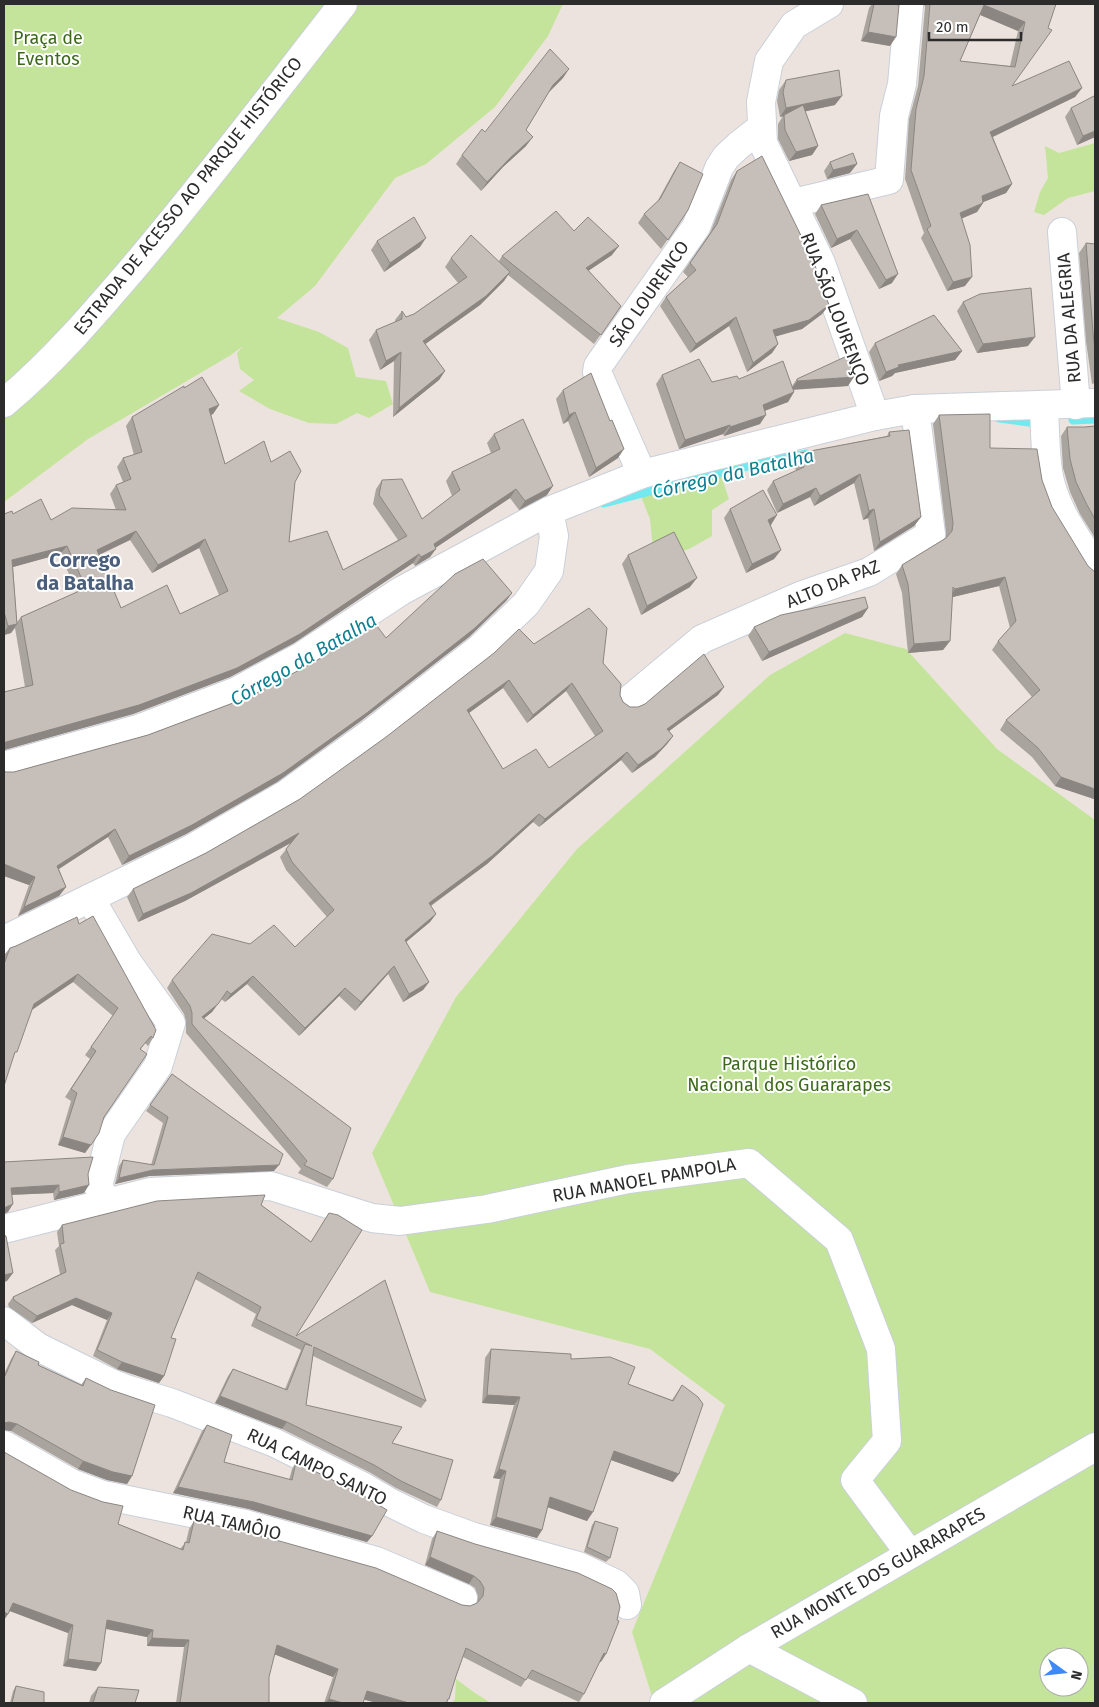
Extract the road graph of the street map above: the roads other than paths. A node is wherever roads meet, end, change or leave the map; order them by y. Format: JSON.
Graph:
{"nodes":[{"id":1,"x":343,"y":4,"type":"edge"},
{"id":2,"x":829,"y":4,"type":"edge"},
{"id":3,"x":914,"y":9,"type":"edge"},
{"id":4,"x":762,"y":127,"type":"junction"},
{"id":5,"x":792,"y":203,"type":"junction"},
{"id":6,"x":1062,"y":232,"type":"dead end"},
{"id":7,"x":4,"y":403,"type":"edge"},
{"id":8,"x":1086,"y":404,"type":"edge"},
{"id":9,"x":1044,"y":406,"type":"junction"},
{"id":10,"x":915,"y":409,"type":"junction"},
{"id":11,"x":875,"y":416,"type":"junction"},
{"id":12,"x":642,"y":474,"type":"junction"},
{"id":13,"x":549,"y":511,"type":"junction"},
{"id":14,"x":1095,"y":568,"type":"edge"},
{"id":15,"x":629,"y":700,"type":"dead end"},
{"id":16,"x":4,"y":766,"type":"edge"},
{"id":17,"x":90,"y":898,"type":"junction"},
{"id":18,"x":4,"y":940,"type":"edge"},
{"id":19,"x":107,"y":1203,"type":"junction"},
{"id":20,"x":4,"y":1229,"type":"edge"},
{"id":21,"x":4,"y":1321,"type":"edge"},
{"id":22,"x":4,"y":1445,"type":"edge"},
{"id":23,"x":1095,"y":1447,"type":"edge"},
{"id":24,"x":910,"y":1554,"type":"junction"},
{"id":25,"x":463,"y":1598,"type":"dead end"},
{"id":26,"x":627,"y":1605,"type":"dead end"},
{"id":27,"x":749,"y":1648,"type":"junction"},
{"id":28,"x":664,"y":1703,"type":"edge"},
{"id":29,"x":853,"y":1703,"type":"edge"}],
"edges":[{"from":1,"to":7,"type":"street","name":"ESTRADA DE ACESSO AO PARQUE HISTÓRICO"},
{"from":2,"to":4,"type":"street","name":"RUA SÃO LOURENÇO"},
{"from":3,"to":5,"type":"street"},
{"from":4,"to":5,"type":"street","name":"RUA SÃO LOURENÇO"},
{"from":4,"to":12,"type":"street","name":"SÃO LOURENCO"},
{"from":5,"to":11,"type":"street","name":"RUA SÃO LOURENÇO"},
{"from":6,"to":8,"type":"street","name":"RUA DA ALEGRIA"},
{"from":8,"to":9,"type":"street"},
{"from":9,"to":10,"type":"street"},
{"from":9,"to":14,"type":"street"},
{"from":10,"to":11,"type":"street"},
{"from":10,"to":15,"type":"street","name":"ALTO DA PAZ"},
{"from":11,"to":12,"type":"street"},
{"from":12,"to":13,"type":"street"},
{"from":13,"to":16,"type":"street"},
{"from":13,"to":17,"type":"street"},
{"from":17,"to":18,"type":"street"},
{"from":17,"to":19,"type":"street"},
{"from":19,"to":20,"type":"street"},
{"from":19,"to":24,"type":"street","name":"RUA MANOEL PAMPOLA"},
{"from":21,"to":26,"type":"street","name":"RUA CAMPO SANTO"},
{"from":22,"to":25,"type":"street","name":"RUA TAMÔIO"},
{"from":23,"to":24,"type":"street","name":"RUA MONTE DOS GUARARAPES"},
{"from":24,"to":27,"type":"street","name":"RUA MONTE DOS GUARARAPES"},
{"from":27,"to":28,"type":"street","name":"RUA MONTE DOS GUARARAPES"},
{"from":27,"to":29,"type":"street"}]}
